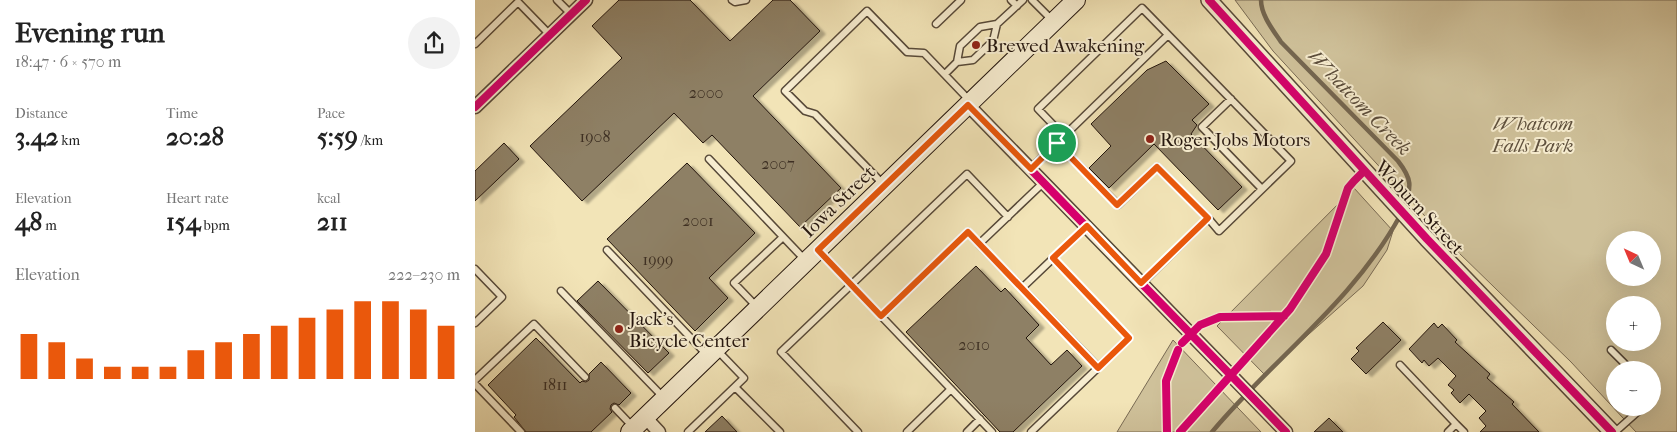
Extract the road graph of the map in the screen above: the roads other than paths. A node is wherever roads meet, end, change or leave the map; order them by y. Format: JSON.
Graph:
{"nodes":[{"id":1,"x":557,"y":0,"type":"edge"},
{"id":2,"x":586,"y":0,"type":"edge"},
{"id":3,"x":732,"y":0,"type":"edge"},
{"id":4,"x":747,"y":0,"type":"edge"},
{"id":5,"x":961,"y":0,"type":"edge"},
{"id":6,"x":1011,"y":0,"type":"edge"},
{"id":7,"x":1023,"y":0,"type":"edge"},
{"id":8,"x":1032,"y":0,"type":"edge"},
{"id":9,"x":1076,"y":0,"type":"edge"},
{"id":10,"x":1209,"y":0,"type":"edge"},
{"id":11,"x":1017,"y":6,"type":"junction"},
{"id":12,"x":571,"y":14,"type":"junction"},
{"id":13,"x":1054,"y":22,"type":"junction"},
{"id":14,"x":936,"y":24,"type":"dead end"},
{"id":15,"x":997,"y":24,"type":"junction"},
{"id":16,"x":550,"y":35,"type":"junction"},
{"id":17,"x":1168,"y":35,"type":"junction"},
{"id":18,"x":475,"y":44,"type":"edge"},
{"id":19,"x":957,"y":62,"type":"junction"},
{"id":20,"x":945,"y":74,"type":"junction"},
{"id":21,"x":1231,"y":100,"type":"junction"},
{"id":22,"x":969,"y":103,"type":"junction"},
{"id":23,"x":475,"y":107,"type":"edge"},
{"id":24,"x":1064,"y":136,"type":"junction"},
{"id":25,"x":1057,"y":143,"type":"junction"},
{"id":26,"x":709,"y":159,"type":"dead end"},
{"id":27,"x":1031,"y":169,"type":"junction"},
{"id":28,"x":1043,"y":182,"type":"junction"},
{"id":29,"x":884,"y":185,"type":"junction"},
{"id":30,"x":1262,"y":190,"type":"junction"},
{"id":31,"x":1008,"y":216,"type":"junction"},
{"id":32,"x":1208,"y":218,"type":"junction"},
{"id":33,"x":1087,"y":226,"type":"junction"},
{"id":34,"x":783,"y":236,"type":"junction"},
{"id":35,"x":979,"y":244,"type":"junction"},
{"id":36,"x":607,"y":250,"type":"dead end"},
{"id":37,"x":812,"y":256,"type":"junction"},
{"id":38,"x":1053,"y":258,"type":"junction"},
{"id":39,"x":475,"y":269,"type":"edge"},
{"id":40,"x":1141,"y":283,"type":"junction"},
{"id":41,"x":851,"y":285,"type":"junction"},
{"id":42,"x":1022,"y":288,"type":"junction"},
{"id":43,"x":561,"y":291,"type":"dead end"},
{"id":44,"x":758,"y":308,"type":"junction"},
{"id":45,"x":881,"y":316,"type":"junction"},
{"id":46,"x":475,"y":324,"type":"edge"},
{"id":47,"x":1612,"y":351,"type":"edge"},
{"id":48,"x":712,"y":352,"type":"junction"},
{"id":49,"x":1622,"y":361,"type":"edge"},
{"id":50,"x":1400,"y":366,"type":"dead end"},
{"id":51,"x":1098,"y":368,"type":"junction"},
{"id":52,"x":585,"y":377,"type":"dead end"},
{"id":53,"x":475,"y":380,"type":"edge"},
{"id":54,"x":475,"y":384,"type":"edge"},
{"id":55,"x":735,"y":387,"type":"junction"},
{"id":56,"x":951,"y":389,"type":"junction"},
{"id":57,"x":664,"y":399,"type":"junction"},
{"id":58,"x":615,"y":408,"type":"dead end"},
{"id":59,"x":1633,"y":416,"type":"edge"},
{"id":60,"x":980,"y":419,"type":"junction"},
{"id":61,"x":1456,"y":424,"type":"junction"},
{"id":62,"x":636,"y":426,"type":"edge"},
{"id":63,"x":521,"y":432,"type":"edge"},
{"id":64,"x":659,"y":432,"type":"edge"},
{"id":65,"x":689,"y":432,"type":"edge"},
{"id":66,"x":780,"y":432,"type":"edge"},
{"id":67,"x":858,"y":432,"type":"edge"},
{"id":68,"x":907,"y":432,"type":"edge"},
{"id":69,"x":967,"y":432,"type":"edge"},
{"id":70,"x":992,"y":432,"type":"edge"},
{"id":71,"x":1031,"y":432,"type":"edge"},
{"id":72,"x":1286,"y":432,"type":"edge"},
{"id":73,"x":1448,"y":432,"type":"edge"},
{"id":74,"x":1464,"y":432,"type":"edge"},
{"id":75,"x":1611,"y":432,"type":"edge"},
{"id":76,"x":1615,"y":432,"type":"edge"}],
"edges":[{"from":1,"to":12,"type":"lane"},
{"from":2,"to":12,"type":"street"},
{"from":3,"to":4,"type":"lane"},
{"from":5,"to":14,"type":"lane"},
{"from":6,"to":11,"type":"lane"},
{"from":7,"to":11,"type":"lane"},
{"from":8,"to":13,"type":"lane"},
{"from":9,"to":13,"type":"main road","name":"Iowa Street"},
{"from":10,"to":75,"type":"street","name":"Woburn Street"},
{"from":11,"to":15,"type":"lane"},
{"from":12,"to":16,"type":"street"},
{"from":13,"to":22,"type":"main road","name":"Iowa Street"},
{"from":15,"to":19,"type":"lane"},
{"from":15,"to":19,"type":"lane"},
{"from":16,"to":18,"type":"lane"},
{"from":16,"to":23,"type":"street"},
{"from":17,"to":21,"type":"lane"},
{"from":17,"to":24,"type":"lane"},
{"from":17,"to":24,"type":"lane"},
{"from":19,"to":20,"type":"lane"},
{"from":20,"to":22,"type":"lane"},
{"from":20,"to":29,"type":"lane"},
{"from":21,"to":30,"type":"lane"},
{"from":21,"to":30,"type":"lane"},
{"from":22,"to":27,"type":"street"},
{"from":22,"to":29,"type":"main road","name":"Iowa Street"},
{"from":24,"to":25,"type":"lane"},
{"from":25,"to":27,"type":"lane"},
{"from":25,"to":32,"type":"lane"},
{"from":26,"to":34,"type":"lane"},
{"from":27,"to":28,"type":"street"},
{"from":28,"to":31,"type":"lane"},
{"from":28,"to":33,"type":"street"},
{"from":29,"to":37,"type":"main road","name":"Iowa Street"},
{"from":30,"to":32,"type":"lane"},
{"from":31,"to":35,"type":"lane"},
{"from":31,"to":41,"type":"lane"},
{"from":32,"to":40,"type":"lane"},
{"from":33,"to":38,"type":"lane"},
{"from":33,"to":40,"type":"street"},
{"from":34,"to":37,"type":"lane"},
{"from":34,"to":44,"type":"lane"},
{"from":35,"to":42,"type":"lane"},
{"from":35,"to":45,"type":"lane"},
{"from":36,"to":48,"type":"lane"},
{"from":37,"to":41,"type":"lane"},
{"from":37,"to":44,"type":"main road","name":"Iowa Street"},
{"from":38,"to":42,"type":"lane"},
{"from":38,"to":51,"type":"lane"},
{"from":39,"to":46,"type":"lane"},
{"from":40,"to":72,"type":"street"},
{"from":41,"to":45,"type":"lane"},
{"from":41,"to":67,"type":"lane"},
{"from":42,"to":51,"type":"lane"},
{"from":43,"to":57,"type":"lane"},
{"from":44,"to":48,"type":"main road","name":"Iowa Street"},
{"from":45,"to":56,"type":"lane"},
{"from":47,"to":49,"type":"lane"},
{"from":48,"to":55,"type":"lane"},
{"from":48,"to":57,"type":"main road","name":"Iowa Street"},
{"from":50,"to":61,"type":"lane"},
{"from":51,"to":71,"type":"lane"},
{"from":52,"to":53,"type":"lane"},
{"from":54,"to":63,"type":"lane"},
{"from":55,"to":65,"type":"lane"},
{"from":55,"to":66,"type":"lane"},
{"from":56,"to":60,"type":"lane"},
{"from":56,"to":68,"type":"lane"},
{"from":57,"to":62,"type":"main road","name":"Iowa Street"},
{"from":58,"to":62,"type":"lane"},
{"from":59,"to":76,"type":"lane"},
{"from":60,"to":69,"type":"lane"},
{"from":60,"to":70,"type":"lane"},
{"from":61,"to":73,"type":"lane"},
{"from":61,"to":74,"type":"lane"},
{"from":62,"to":64,"type":"street"}]}
